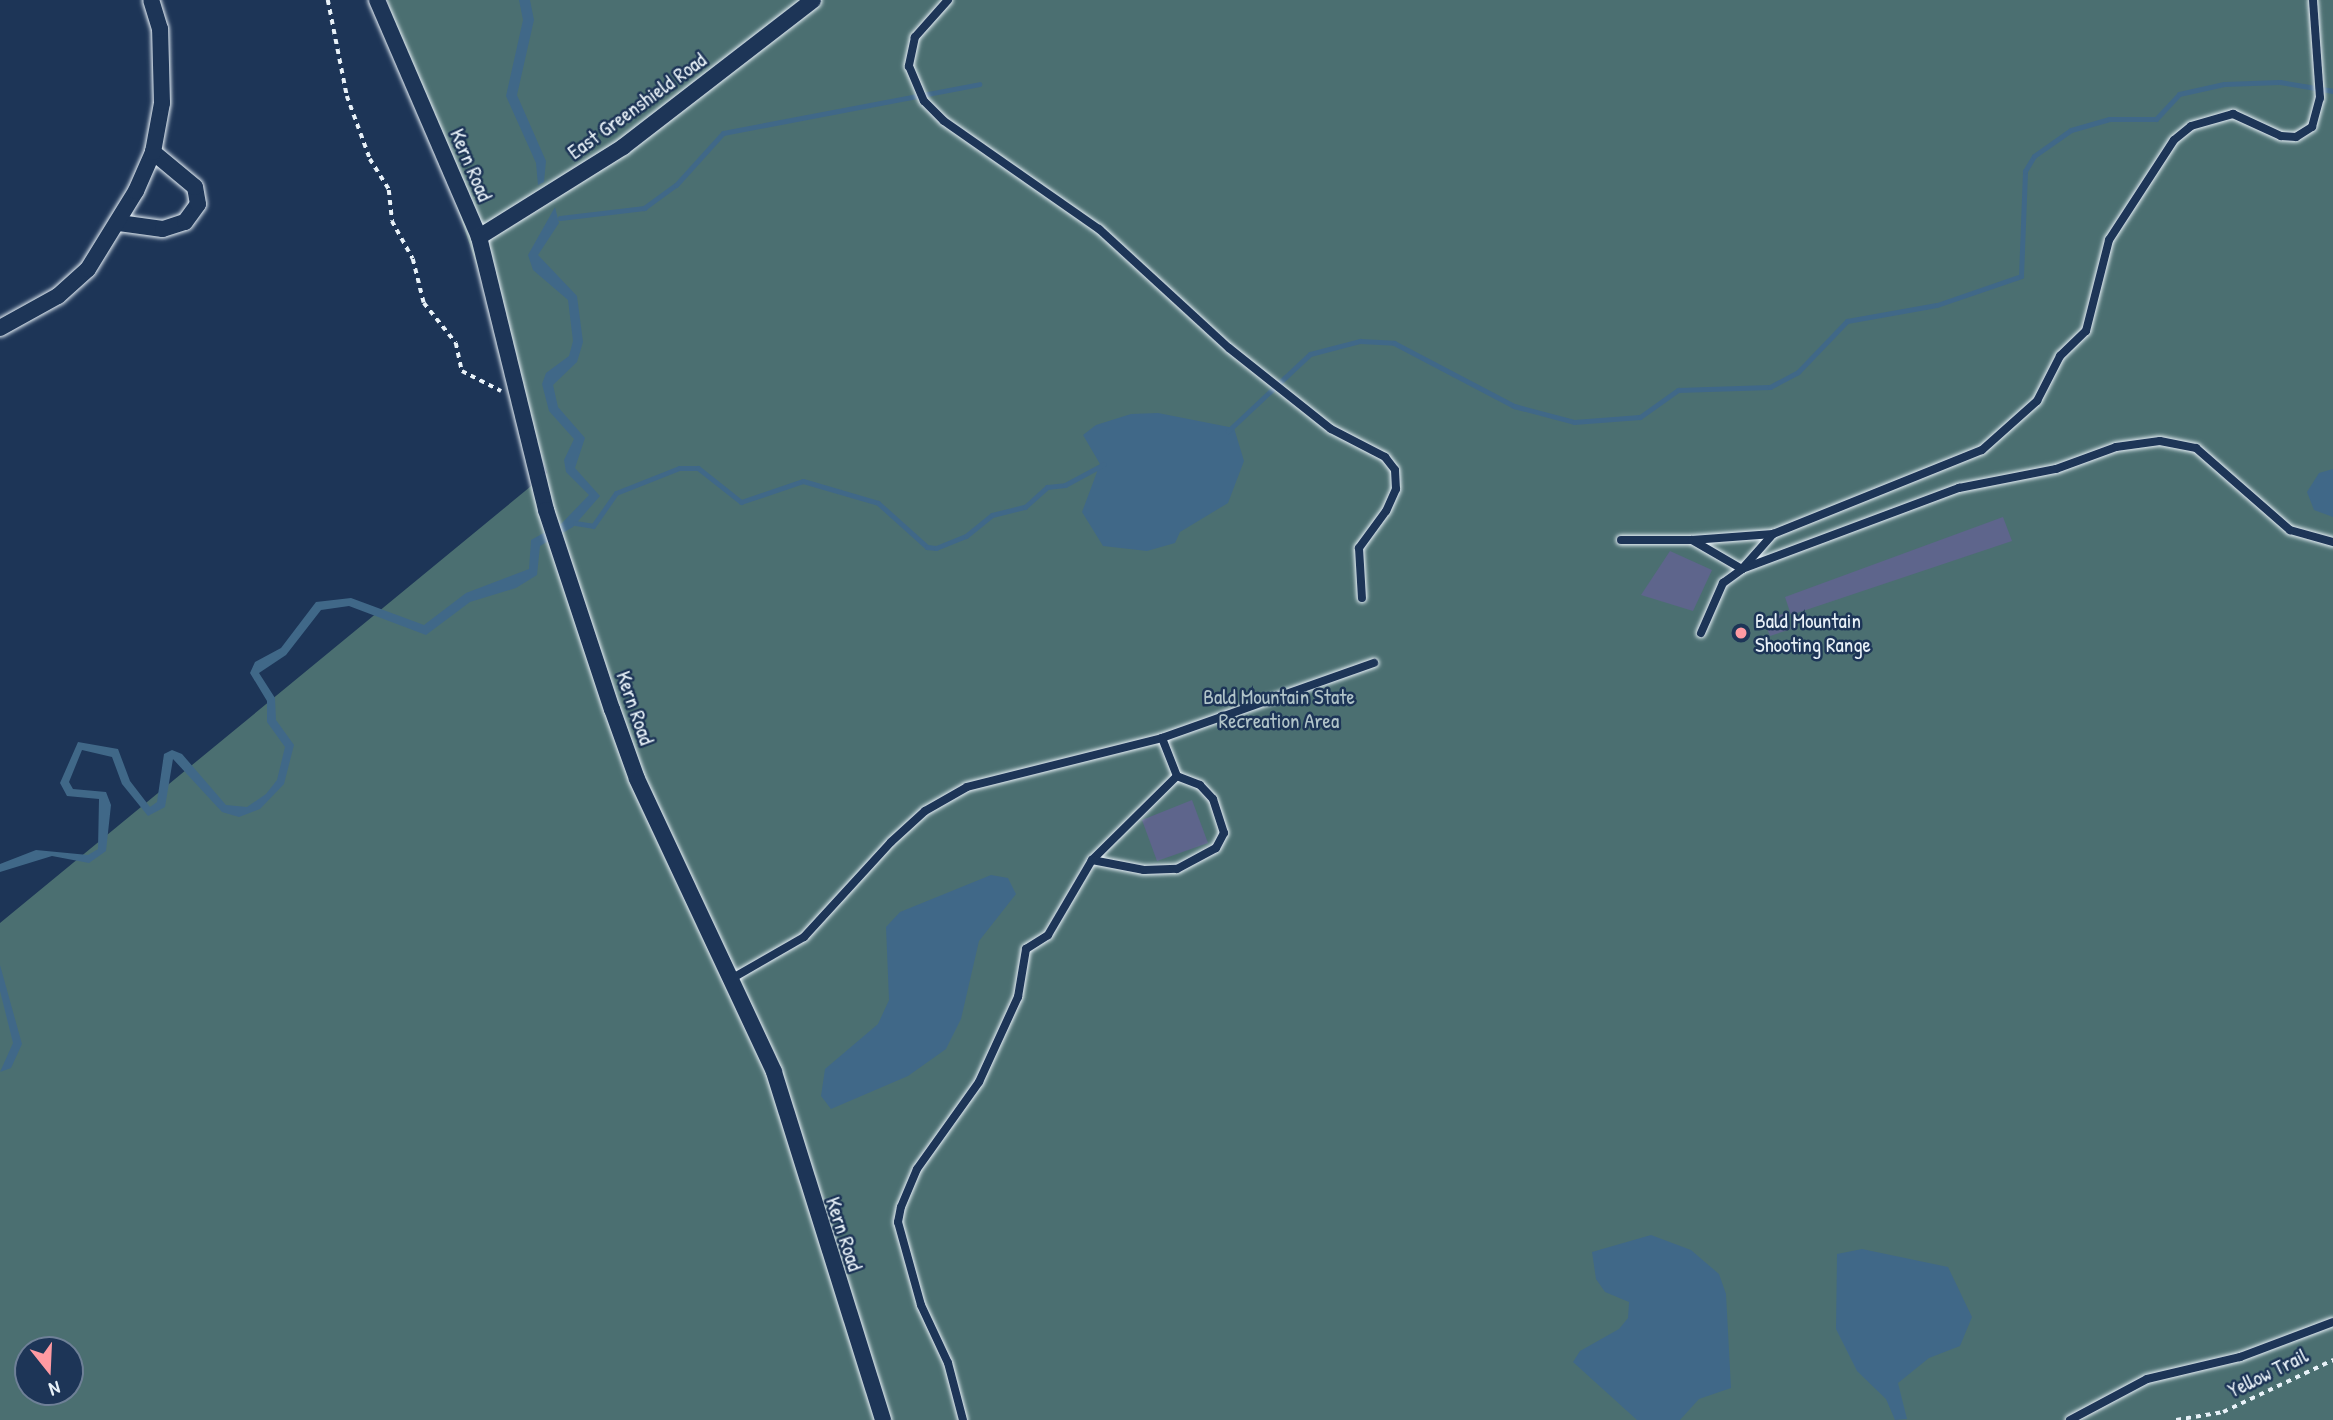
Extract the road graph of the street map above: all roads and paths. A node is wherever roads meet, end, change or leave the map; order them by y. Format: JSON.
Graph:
{"nodes":[{"id":1,"x":151,"y":0,"type":"edge"},
{"id":2,"x":328,"y":0,"type":"edge"},
{"id":3,"x":377,"y":0,"type":"edge"},
{"id":4,"x":813,"y":0,"type":"edge"},
{"id":5,"x":948,"y":0,"type":"edge"},
{"id":6,"x":2313,"y":0,"type":"edge"},
{"id":7,"x":153,"y":152,"type":"junction"},
{"id":8,"x":119,"y":223,"type":"junction"},
{"id":9,"x":479,"y":237,"type":"junction"},
{"id":10,"x":0,"y":328,"type":"edge"},
{"id":11,"x":518,"y":400,"type":"junction"},
{"id":12,"x":1773,"y":534,"type":"junction"},
{"id":13,"x":1621,"y":540,"type":"dead end"},
{"id":14,"x":1692,"y":540,"type":"junction"},
{"id":15,"x":2333,"y":542,"type":"edge"},
{"id":16,"x":1742,"y":569,"type":"junction"},
{"id":17,"x":1362,"y":598,"type":"dead end"},
{"id":18,"x":1701,"y":633,"type":"dead end"},
{"id":19,"x":1374,"y":663,"type":"dead end"},
{"id":20,"x":1162,"y":738,"type":"junction"},
{"id":21,"x":1177,"y":776,"type":"junction"},
{"id":22,"x":1092,"y":860,"type":"junction"},
{"id":23,"x":731,"y":979,"type":"junction"},
{"id":24,"x":2333,"y":1322,"type":"edge"},
{"id":25,"x":2333,"y":1360,"type":"edge"},
{"id":26,"x":883,"y":1420,"type":"edge"},
{"id":27,"x":962,"y":1420,"type":"edge"},
{"id":28,"x":2070,"y":1420,"type":"edge"},
{"id":29,"x":2176,"y":1420,"type":"edge"}],
"edges":[{"from":1,"to":7,"type":"street"},
{"from":2,"to":11,"type":"path"},
{"from":3,"to":9,"type":"street","name":"Kern Road"},
{"from":4,"to":9,"type":"street","name":"East Greenshield Road"},
{"from":5,"to":17,"type":"lane"},
{"from":6,"to":12,"type":"lane"},
{"from":7,"to":8,"type":"street"},
{"from":7,"to":8,"type":"street"},
{"from":8,"to":10,"type":"street"},
{"from":9,"to":11,"type":"street","name":"Kern Road"},
{"from":11,"to":23,"type":"street","name":"Kern Road"},
{"from":12,"to":14,"type":"lane"},
{"from":12,"to":16,"type":"lane"},
{"from":13,"to":14,"type":"lane"},
{"from":14,"to":16,"type":"lane"},
{"from":15,"to":16,"type":"lane"},
{"from":16,"to":18,"type":"lane"},
{"from":19,"to":20,"type":"lane"},
{"from":20,"to":21,"type":"lane"},
{"from":20,"to":23,"type":"lane"},
{"from":21,"to":22,"type":"lane"},
{"from":21,"to":22,"type":"lane"},
{"from":22,"to":27,"type":"lane"},
{"from":23,"to":26,"type":"street","name":"Kern Road"},
{"from":24,"to":28,"type":"lane"},
{"from":25,"to":29,"type":"path","name":"Yellow Trail"}]}
